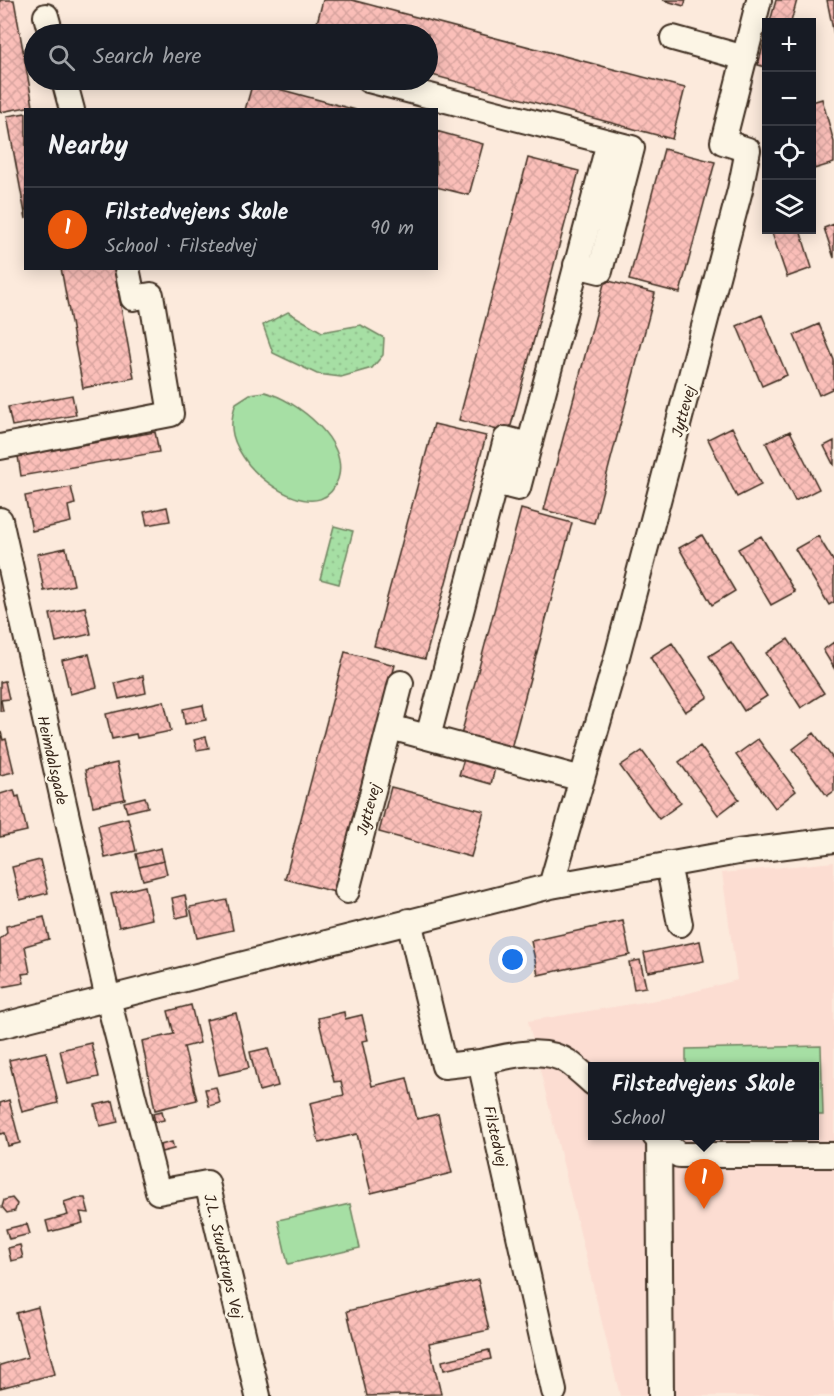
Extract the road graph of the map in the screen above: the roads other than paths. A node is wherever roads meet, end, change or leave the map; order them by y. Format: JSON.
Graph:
{"nodes":[{"id":1,"x":759,"y":0,"type":"edge"},
{"id":2,"x":673,"y":38,"type":"dead end"},
{"id":3,"x":745,"y":58,"type":"junction"},
{"id":4,"x":67,"y":90,"type":"edge"},
{"id":5,"x":407,"y":90,"type":"edge"},
{"id":6,"x":71,"y":108,"type":"edge"},
{"id":7,"x":127,"y":270,"type":"edge"},
{"id":8,"x":0,"y":447,"type":"edge"},
{"id":9,"x":0,"y":520,"type":"edge"},
{"id":10,"x":401,"y":683,"type":"dead end"},
{"id":11,"x":390,"y":727,"type":"junction"},
{"id":12,"x":429,"y":737,"type":"junction"},
{"id":13,"x":582,"y":779,"type":"junction"},
{"id":14,"x":834,"y":840,"type":"edge"},
{"id":15,"x":668,"y":864,"type":"junction"},
{"id":16,"x":552,"y":886,"type":"junction"},
{"id":17,"x":347,"y":891,"type":"dead end"},
{"id":18,"x":409,"y":921,"type":"junction"},
{"id":19,"x":680,"y":924,"type":"dead end"},
{"id":20,"x":108,"y":999,"type":"junction"},
{"id":21,"x":0,"y":1026,"type":"edge"},
{"id":22,"x":480,"y":1062,"type":"junction"},
{"id":23,"x":588,"y":1079,"type":"edge"},
{"id":24,"x":658,"y":1140,"type":"edge"},
{"id":25,"x":662,"y":1140,"type":"edge"},
{"id":26,"x":834,"y":1155,"type":"edge"},
{"id":27,"x":554,"y":1391,"type":"dead end"},
{"id":28,"x":258,"y":1396,"type":"edge"},
{"id":29,"x":661,"y":1396,"type":"edge"}],
"edges":[{"from":1,"to":3,"type":"street","name":"Jyttevej"},
{"from":2,"to":3,"type":"street"},
{"from":3,"to":13,"type":"street","name":"Jyttevej"},
{"from":4,"to":6,"type":"street"},
{"from":5,"to":12,"type":"street"},
{"from":7,"to":8,"type":"street"},
{"from":9,"to":20,"type":"street","name":"Heimdalsgade"},
{"from":10,"to":11,"type":"street","name":"Jyttevej"},
{"from":11,"to":12,"type":"street"},
{"from":11,"to":17,"type":"street","name":"Jyttevej"},
{"from":12,"to":13,"type":"street"},
{"from":13,"to":16,"type":"street","name":"Jyttevej"},
{"from":14,"to":15,"type":"street"},
{"from":15,"to":16,"type":"street"},
{"from":15,"to":19,"type":"street"},
{"from":16,"to":18,"type":"street"},
{"from":18,"to":20,"type":"street"},
{"from":18,"to":22,"type":"street"},
{"from":20,"to":21,"type":"street"},
{"from":20,"to":28,"type":"street","name":"J.L. Studstrups Vej"},
{"from":22,"to":23,"type":"street"},
{"from":22,"to":27,"type":"street","name":"Filstedvej"},
{"from":24,"to":29,"type":"street"},
{"from":25,"to":26,"type":"street"}]}
